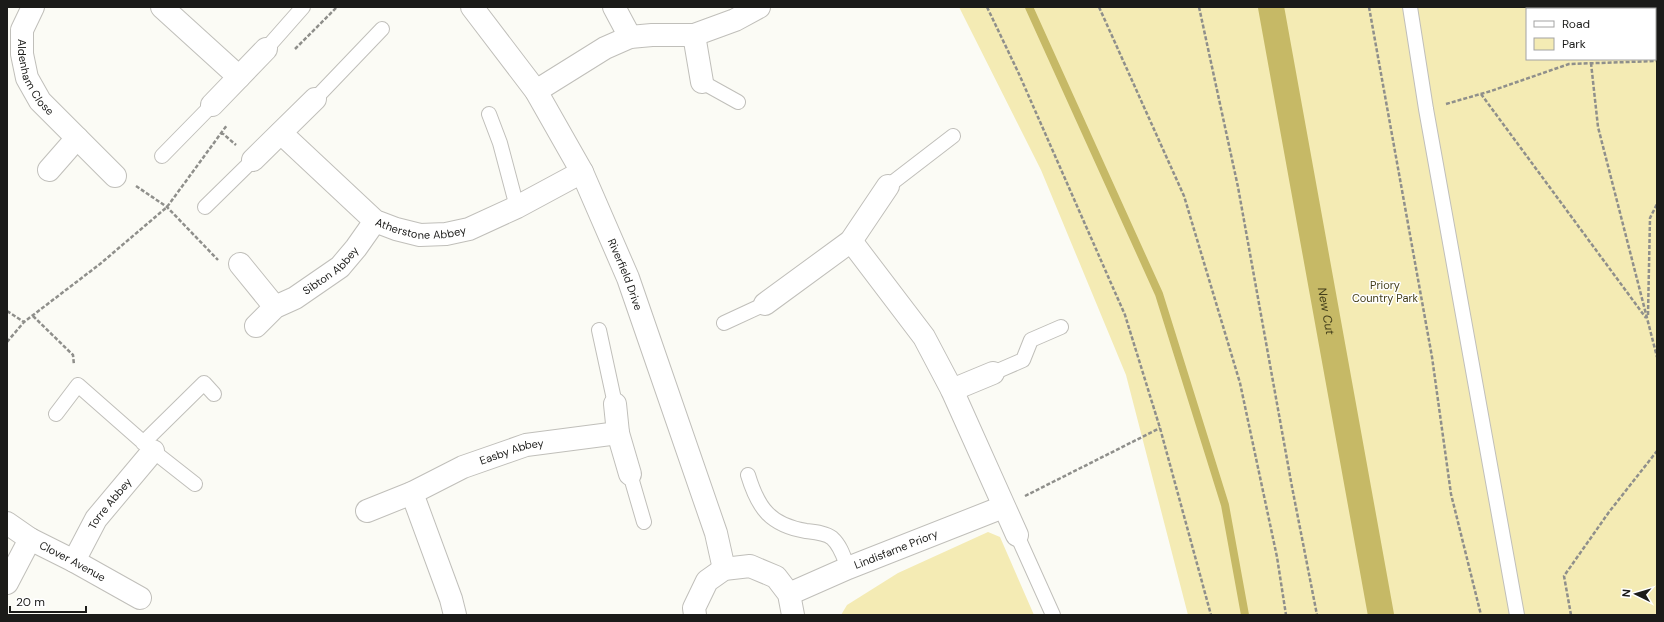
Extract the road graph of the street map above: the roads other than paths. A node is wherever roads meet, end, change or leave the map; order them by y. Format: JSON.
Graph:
{"nodes":[{"id":1,"x":33,"y":7,"type":"edge"},
{"id":2,"x":162,"y":7,"type":"edge"},
{"id":3,"x":303,"y":7,"type":"edge"},
{"id":4,"x":472,"y":7,"type":"edge"},
{"id":5,"x":614,"y":7,"type":"edge"},
{"id":6,"x":759,"y":7,"type":"edge"},
{"id":7,"x":1410,"y":7,"type":"edge"},
{"id":8,"x":382,"y":29,"type":"dead end"},
{"id":9,"x":694,"y":35,"type":"junction"},
{"id":10,"x":630,"y":38,"type":"junction"},
{"id":11,"x":266,"y":49,"type":"joint"},
{"id":12,"x":239,"y":77,"type":"junction"},
{"id":13,"x":702,"y":82,"type":"joint"},
{"id":14,"x":536,"y":91,"type":"junction"},
{"id":15,"x":315,"y":99,"type":"joint"},
{"id":16,"x":738,"y":102,"type":"dead end"},
{"id":17,"x":212,"y":105,"type":"joint"},
{"id":18,"x":489,"y":114,"type":"dead end"},
{"id":19,"x":281,"y":133,"type":"junction"},
{"id":20,"x":953,"y":136,"type":"dead end"},
{"id":21,"x":77,"y":138,"type":"junction"},
{"id":22,"x":162,"y":156,"type":"dead end"},
{"id":23,"x":253,"y":160,"type":"joint"},
{"id":24,"x":49,"y":170,"type":"dead end"},
{"id":25,"x":582,"y":172,"type":"junction"},
{"id":26,"x":115,"y":176,"type":"road end"},
{"id":27,"x":888,"y":186,"type":"joint"},
{"id":28,"x":205,"y":207,"type":"dead end"},
{"id":29,"x":517,"y":207,"type":"junction"},
{"id":30,"x":376,"y":221,"type":"junction"},
{"id":31,"x":851,"y":241,"type":"junction"},
{"id":32,"x":240,"y":264,"type":"road end"},
{"id":33,"x":765,"y":304,"type":"joint"},
{"id":34,"x":274,"y":307,"type":"junction"},
{"id":35,"x":724,"y":323,"type":"dead end"},
{"id":36,"x":256,"y":326,"type":"dead end"},
{"id":37,"x":1061,"y":327,"type":"dead end"},
{"id":38,"x":599,"y":330,"type":"dead end"},
{"id":39,"x":993,"y":373,"type":"joint"},
{"id":40,"x":952,"y":390,"type":"junction"},
{"id":41,"x":214,"y":394,"type":"dead end"},
{"id":42,"x":616,"y":404,"type":"joint"},
{"id":43,"x":56,"y":414,"type":"dead end"},
{"id":44,"x":618,"y":433,"type":"junction"},
{"id":45,"x":148,"y":447,"type":"junction"},
{"id":46,"x":630,"y":474,"type":"joint"},
{"id":47,"x":748,"y":475,"type":"dead end"},
{"id":48,"x":195,"y":484,"type":"dead end"},
{"id":49,"x":412,"y":493,"type":"junction"},
{"id":50,"x":1003,"y":507,"type":"junction"},
{"id":51,"x":367,"y":511,"type":"dead end"},
{"id":52,"x":7,"y":522,"type":"edge"},
{"id":53,"x":644,"y":522,"type":"dead end"},
{"id":54,"x":1016,"y":535,"type":"joint"},
{"id":55,"x":30,"y":539,"type":"junction"},
{"id":56,"x":74,"y":561,"type":"junction"},
{"id":57,"x":848,"y":568,"type":"junction"},
{"id":58,"x":724,"y":569,"type":"junction"},
{"id":59,"x":7,"y":583,"type":"edge"},
{"id":60,"x":140,"y":598,"type":"dead end"},
{"id":61,"x":792,"y":605,"type":"edge"},
{"id":62,"x":455,"y":615,"type":"edge"},
{"id":63,"x":695,"y":615,"type":"edge"},
{"id":64,"x":1053,"y":615,"type":"edge"},
{"id":65,"x":1517,"y":615,"type":"edge"}],
"edges":[{"from":1,"to":21,"type":"street","name":"Aldenham Close"},
{"from":2,"to":12,"type":"street"},
{"from":3,"to":11,"type":"lane"},
{"from":4,"to":14,"type":"street","name":"Riverfield Drive"},
{"from":5,"to":10,"type":"street"},
{"from":6,"to":9,"type":"street"},
{"from":7,"to":65,"type":"lane"},
{"from":8,"to":15,"type":"lane"},
{"from":9,"to":10,"type":"street"},
{"from":9,"to":13,"type":"street"},
{"from":10,"to":14,"type":"street"},
{"from":11,"to":12,"type":"street"},
{"from":12,"to":17,"type":"street"},
{"from":13,"to":16,"type":"lane"},
{"from":14,"to":25,"type":"street","name":"Riverfield Drive"},
{"from":15,"to":19,"type":"street"},
{"from":17,"to":22,"type":"lane"},
{"from":18,"to":29,"type":"lane"},
{"from":19,"to":23,"type":"street"},
{"from":19,"to":30,"type":"street","name":"Atherstone Abbey"},
{"from":20,"to":27,"type":"lane"},
{"from":21,"to":24,"type":"street"},
{"from":21,"to":26,"type":"street","name":"Aldenham Close"},
{"from":23,"to":28,"type":"lane"},
{"from":25,"to":29,"type":"street","name":"Atherstone Abbey"},
{"from":25,"to":58,"type":"street","name":"Riverfield Drive"},
{"from":27,"to":31,"type":"street"},
{"from":29,"to":30,"type":"street","name":"Atherstone Abbey"},
{"from":30,"to":34,"type":"street","name":"Sibton Abbey"},
{"from":31,"to":33,"type":"street"},
{"from":31,"to":40,"type":"street"},
{"from":32,"to":34,"type":"street"},
{"from":33,"to":35,"type":"lane"},
{"from":34,"to":36,"type":"street","name":"Sibton Abbey"},
{"from":37,"to":39,"type":"lane"},
{"from":38,"to":42,"type":"lane"},
{"from":39,"to":40,"type":"street"},
{"from":40,"to":50,"type":"street"},
{"from":41,"to":45,"type":"lane"},
{"from":42,"to":44,"type":"street"},
{"from":43,"to":45,"type":"lane"},
{"from":44,"to":46,"type":"street"},
{"from":44,"to":49,"type":"street","name":"Easby Abbey"},
{"from":45,"to":48,"type":"lane"},
{"from":45,"to":56,"type":"street","name":"Torre Abbey"},
{"from":46,"to":53,"type":"lane"},
{"from":47,"to":57,"type":"lane"},
{"from":49,"to":51,"type":"street","name":"Easby Abbey"},
{"from":49,"to":62,"type":"street"},
{"from":50,"to":54,"type":"street"},
{"from":50,"to":57,"type":"street","name":"Lindisfarne Priory"},
{"from":52,"to":55,"type":"street","name":"Clover Avenue"},
{"from":54,"to":64,"type":"lane"},
{"from":55,"to":56,"type":"street","name":"Clover Avenue"},
{"from":55,"to":59,"type":"street"},
{"from":56,"to":60,"type":"street","name":"Clover Avenue"},
{"from":57,"to":61,"type":"street","name":"Lindisfarne Priory"},
{"from":58,"to":61,"type":"street"},
{"from":58,"to":63,"type":"street"}]}
